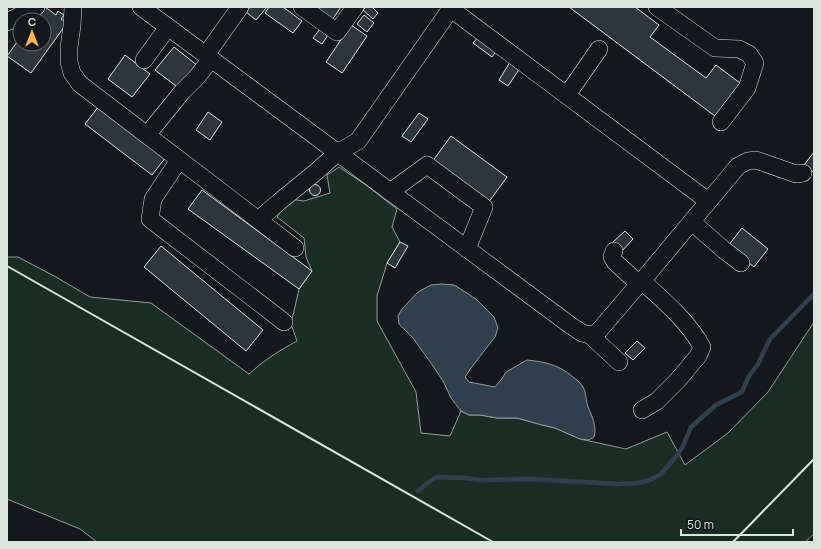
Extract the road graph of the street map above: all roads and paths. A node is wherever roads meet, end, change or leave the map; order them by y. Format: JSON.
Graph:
{"nodes":[{"id":1,"x":36,"y":7,"type":"edge"},
{"id":2,"x":72,"y":7,"type":"edge"},
{"id":3,"x":141,"y":7,"type":"edge"},
{"id":4,"x":240,"y":7,"type":"edge"},
{"id":5,"x":302,"y":7,"type":"edge"},
{"id":6,"x":355,"y":7,"type":"edge"},
{"id":7,"x":657,"y":7,"type":"edge"},
{"id":8,"x":452,"y":8,"type":"edge"},
{"id":9,"x":7,"y":22,"type":"edge"},
{"id":10,"x":168,"y":27,"type":"junction"},
{"id":11,"x":599,"y":49,"type":"dead end"},
{"id":12,"x":208,"y":57,"type":"junction"},
{"id":13,"x":144,"y":60,"type":"dead end"},
{"id":14,"x":567,"y":95,"type":"junction"},
{"id":15,"x":721,"y":122,"type":"dead end"},
{"id":16,"x":147,"y":135,"type":"junction"},
{"id":17,"x":337,"y":153,"type":"junction"},
{"id":18,"x":179,"y":160,"type":"junction"},
{"id":19,"x":803,"y":173,"type":"dead end"},
{"id":20,"x":390,"y":192,"type":"junction"},
{"id":21,"x":708,"y":201,"type":"junction"},
{"id":22,"x":258,"y":220,"type":"junction"},
{"id":23,"x":692,"y":222,"type":"junction"},
{"id":24,"x":295,"y":248,"type":"dead end"},
{"id":25,"x":467,"y":249,"type":"junction"},
{"id":26,"x":614,"y":251,"type":"dead end"},
{"id":27,"x":741,"y":263,"type":"dead end"},
{"id":28,"x":641,"y":283,"type":"junction"},
{"id":29,"x":284,"y":322,"type":"dead end"},
{"id":30,"x":590,"y":335,"type":"junction"},
{"id":31,"x":619,"y":362,"type":"dead end"},
{"id":32,"x":642,"y":410,"type":"dead end"}],
"edges":[{"from":1,"to":9,"type":"lane"},
{"from":2,"to":16,"type":"lane"},
{"from":3,"to":10,"type":"lane"},
{"from":4,"to":12,"type":"lane"},
{"from":5,"to":6,"type":"lane"},
{"from":7,"to":15,"type":"lane"},
{"from":8,"to":14,"type":"lane"},
{"from":8,"to":17,"type":"lane"},
{"from":10,"to":12,"type":"lane"},
{"from":10,"to":13,"type":"lane"},
{"from":11,"to":14,"type":"lane"},
{"from":12,"to":16,"type":"lane"},
{"from":12,"to":17,"type":"lane"},
{"from":14,"to":21,"type":"lane"},
{"from":16,"to":18,"type":"lane"},
{"from":17,"to":20,"type":"lane"},
{"from":17,"to":22,"type":"lane"},
{"from":18,"to":22,"type":"lane"},
{"from":18,"to":29,"type":"lane"},
{"from":19,"to":21,"type":"lane"},
{"from":20,"to":25,"type":"lane"},
{"from":20,"to":25,"type":"lane"},
{"from":21,"to":23,"type":"lane"},
{"from":22,"to":24,"type":"lane"},
{"from":23,"to":27,"type":"lane"},
{"from":23,"to":28,"type":"lane"},
{"from":25,"to":30,"type":"lane"},
{"from":26,"to":28,"type":"lane"},
{"from":28,"to":30,"type":"lane"},
{"from":28,"to":32,"type":"lane"},
{"from":30,"to":31,"type":"lane"}]}
